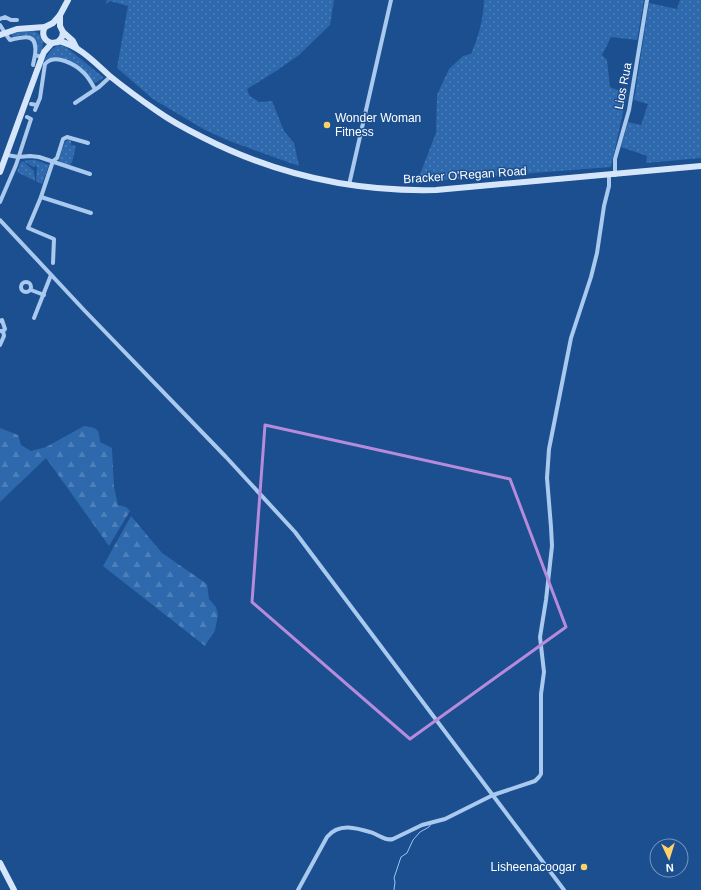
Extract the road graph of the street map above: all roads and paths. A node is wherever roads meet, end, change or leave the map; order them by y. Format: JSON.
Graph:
{"nodes":[{"id":1,"x":68,"y":0,"type":"edge"},
{"id":2,"x":391,"y":0,"type":"edge"},
{"id":3,"x":647,"y":0,"type":"edge"},
{"id":4,"x":60,"y":15,"type":"junction"},
{"id":5,"x":0,"y":20,"type":"edge"},
{"id":6,"x":17,"y":20,"type":"dead end"},
{"id":7,"x":53,"y":23,"type":"junction"},
{"id":8,"x":0,"y":25,"type":"edge"},
{"id":9,"x":61,"y":29,"type":"junction"},
{"id":10,"x":44,"y":30,"type":"junction"},
{"id":11,"x":4,"y":34,"type":"edge"},
{"id":12,"x":46,"y":40,"type":"junction"},
{"id":13,"x":59,"y":41,"type":"junction"},
{"id":14,"x":52,"y":43,"type":"junction"},
{"id":15,"x":76,"y":47,"type":"junction"},
{"id":16,"x":40,"y":55,"type":"junction"},
{"id":17,"x":33,"y":65,"type":"dead end"},
{"id":18,"x":111,"y":76,"type":"junction"},
{"id":19,"x":95,"y":89,"type":"junction"},
{"id":20,"x":75,"y":103,"type":"dead end"},
{"id":21,"x":31,"y":104,"type":"dead end"},
{"id":22,"x":37,"y":105,"type":"junction"},
{"id":23,"x":35,"y":110,"type":"dead end"},
{"id":24,"x":27,"y":117,"type":"dead end"},
{"id":25,"x":88,"y":143,"type":"dead end"},
{"id":26,"x":7,"y":155,"type":"junction"},
{"id":27,"x":18,"y":157,"type":"junction"},
{"id":28,"x":53,"y":161,"type":"junction"},
{"id":29,"x":701,"y":166,"type":"edge"},
{"id":30,"x":0,"y":172,"type":"edge"},
{"id":31,"x":90,"y":174,"type":"dead end"},
{"id":32,"x":612,"y":175,"type":"junction"},
{"id":33,"x":349,"y":184,"type":"junction"},
{"id":34,"x":41,"y":197,"type":"junction"},
{"id":35,"x":0,"y":202,"type":"edge"},
{"id":36,"x":91,"y":213,"type":"dead end"},
{"id":37,"x":0,"y":220,"type":"edge"},
{"id":38,"x":53,"y":263,"type":"dead end"},
{"id":39,"x":51,"y":275,"type":"junction"},
{"id":40,"x":30,"y":290,"type":"dead end"},
{"id":41,"x":44,"y":295,"type":"junction"},
{"id":42,"x":34,"y":318,"type":"dead end"},
{"id":43,"x":0,"y":321,"type":"edge"},
{"id":44,"x":2,"y":331,"type":"edge"},
{"id":45,"x":0,"y":345,"type":"edge"},
{"id":46,"x":493,"y":795,"type":"junction"},
{"id":47,"x":0,"y":863,"type":"edge"},
{"id":48,"x":14,"y":890,"type":"edge"},
{"id":49,"x":298,"y":890,"type":"edge"},
{"id":50,"x":564,"y":890,"type":"edge"}],
"edges":[{"from":1,"to":4,"type":"main road"},
{"from":2,"to":33,"type":"street"},
{"from":3,"to":32,"type":"street","name":"Lios Rua"},
{"from":4,"to":7,"type":"main road"},
{"from":4,"to":9,"type":"main road"},
{"from":5,"to":6,"type":"street"},
{"from":7,"to":9,"type":"main road"},
{"from":7,"to":10,"type":"main road"},
{"from":8,"to":11,"type":"street"},
{"from":9,"to":13,"type":"main road"},
{"from":9,"to":15,"type":"main road","name":"Bracker O'Regan Road"},
{"from":10,"to":11,"type":"main road"},
{"from":10,"to":12,"type":"main road"},
{"from":11,"to":16,"type":"street"},
{"from":12,"to":14,"type":"main road"},
{"from":12,"to":16,"type":"main road"},
{"from":13,"to":14,"type":"main road"},
{"from":13,"to":15,"type":"main road","name":"Bracker O'Regan Road"},
{"from":14,"to":16,"type":"main road"},
{"from":15,"to":18,"type":"main road","name":"Bracker O'Regan Road"},
{"from":16,"to":17,"type":"street"},
{"from":16,"to":26,"type":"main road"},
{"from":18,"to":19,"type":"street"},
{"from":18,"to":33,"type":"main road","name":"Bracker O'Regan Road"},
{"from":19,"to":20,"type":"street"},
{"from":19,"to":22,"type":"street"},
{"from":21,"to":22,"type":"street"},
{"from":22,"to":23,"type":"street"},
{"from":24,"to":27,"type":"street"},
{"from":25,"to":28,"type":"street"},
{"from":26,"to":27,"type":"street"},
{"from":26,"to":30,"type":"main road"},
{"from":27,"to":28,"type":"street"},
{"from":27,"to":35,"type":"street"},
{"from":28,"to":31,"type":"street"},
{"from":28,"to":34,"type":"street"},
{"from":29,"to":32,"type":"main road","name":"Bracker O'Regan Road"},
{"from":32,"to":33,"type":"main road","name":"Bracker O'Regan Road"},
{"from":32,"to":46,"type":"street","name":"Lios Rua"},
{"from":34,"to":36,"type":"street"},
{"from":34,"to":38,"type":"street"},
{"from":37,"to":39,"type":"street"},
{"from":39,"to":41,"type":"street"},
{"from":39,"to":46,"type":"street"},
{"from":40,"to":41,"type":"street"},
{"from":41,"to":42,"type":"street"},
{"from":43,"to":44,"type":"street"},
{"from":44,"to":45,"type":"street"},
{"from":46,"to":49,"type":"street","name":"Lios Rua"},
{"from":46,"to":50,"type":"street"},
{"from":47,"to":48,"type":"main road"}]}
